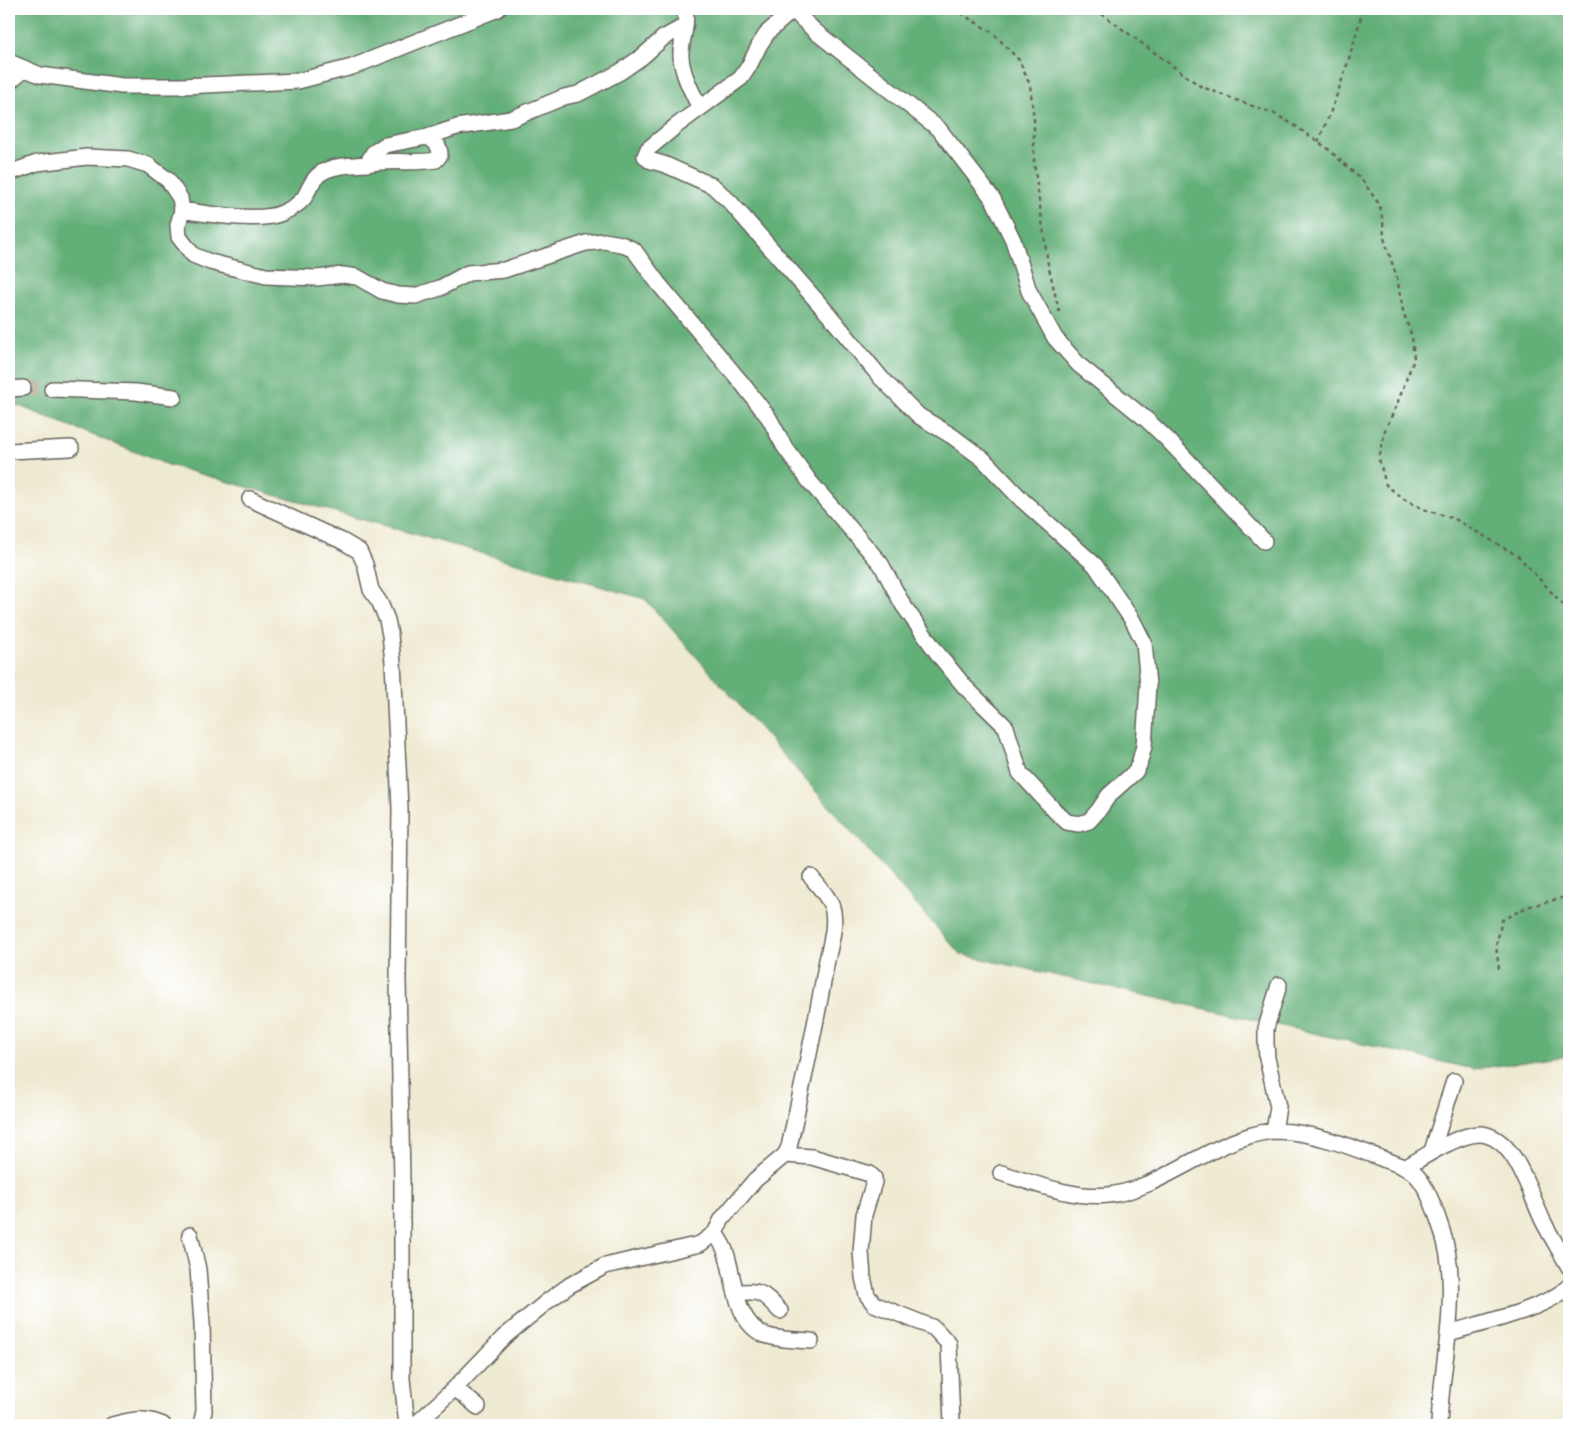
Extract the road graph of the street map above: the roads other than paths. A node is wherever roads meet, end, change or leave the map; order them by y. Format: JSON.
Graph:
{"nodes":[{"id":1,"x":498,"y":9,"type":"edge"},
{"id":2,"x":685,"y":9,"type":"edge"},
{"id":3,"x":795,"y":9,"type":"edge"},
{"id":4,"x":685,"y":26,"type":"junction"},
{"id":5,"x":9,"y":62,"type":"edge"},
{"id":6,"x":24,"y":69,"type":"junction"},
{"id":7,"x":9,"y":82,"type":"edge"},
{"id":8,"x":700,"y":108,"type":"junction"},
{"id":9,"x":427,"y":137,"type":"junction"},
{"id":10,"x":366,"y":164,"type":"junction"},
{"id":11,"x":9,"y":172,"type":"edge"},
{"id":12,"x":182,"y":210,"type":"junction"},
{"id":13,"x":52,"y":389,"type":"tunnel mouth"},
{"id":14,"x":174,"y":397,"type":"dead end"},
{"id":15,"x":71,"y":448,"type":"dead end"},
{"id":16,"x":9,"y":451,"type":"edge"},
{"id":17,"x":250,"y":499,"type":"dead end"},
{"id":18,"x":1264,"y":541,"type":"dead end"},
{"id":19,"x":812,"y":877,"type":"dead end"},
{"id":20,"x":1279,"y":985,"type":"dead end"},
{"id":21,"x":1454,"y":1081,"type":"dead end"},
{"id":22,"x":1274,"y":1131,"type":"junction"},
{"id":23,"x":1432,"y":1152,"type":"junction"},
{"id":24,"x":785,"y":1156,"type":"junction"},
{"id":25,"x":1405,"y":1168,"type":"junction"},
{"id":26,"x":1001,"y":1173,"type":"dead end"},
{"id":27,"x":715,"y":1233,"type":"junction"},
{"id":28,"x":190,"y":1235,"type":"dead end"},
{"id":29,"x":1569,"y":1268,"type":"edge"},
{"id":30,"x":1569,"y":1286,"type":"edge"},
{"id":31,"x":737,"y":1292,"type":"junction"},
{"id":32,"x":780,"y":1311,"type":"dead end"},
{"id":33,"x":1449,"y":1333,"type":"junction"},
{"id":34,"x":811,"y":1341,"type":"dead end"},
{"id":35,"x":455,"y":1388,"type":"junction"},
{"id":36,"x":478,"y":1406,"type":"dead end"},
{"id":37,"x":112,"y":1425,"type":"edge"},
{"id":38,"x":163,"y":1425,"type":"edge"},
{"id":39,"x":201,"y":1425,"type":"edge"},
{"id":40,"x":407,"y":1425,"type":"edge"},
{"id":41,"x":415,"y":1425,"type":"edge"},
{"id":42,"x":952,"y":1425,"type":"edge"},
{"id":43,"x":1439,"y":1425,"type":"edge"}],
"edges":[{"from":1,"to":6,"type":"street"},
{"from":2,"to":4,"type":"street"},
{"from":3,"to":8,"type":"street"},
{"from":3,"to":18,"type":"street"},
{"from":4,"to":8,"type":"street"},
{"from":4,"to":9,"type":"street"},
{"from":5,"to":6,"type":"street"},
{"from":6,"to":7,"type":"street"},
{"from":8,"to":12,"type":"street"},
{"from":9,"to":10,"type":"street"},
{"from":9,"to":10,"type":"street"},
{"from":10,"to":12,"type":"street"},
{"from":11,"to":12,"type":"street"},
{"from":13,"to":14,"type":"street"},
{"from":15,"to":16,"type":"street"},
{"from":17,"to":40,"type":"street"},
{"from":19,"to":24,"type":"street"},
{"from":20,"to":22,"type":"street"},
{"from":21,"to":23,"type":"street"},
{"from":22,"to":25,"type":"street"},
{"from":22,"to":26,"type":"street"},
{"from":23,"to":25,"type":"street"},
{"from":23,"to":29,"type":"street"},
{"from":24,"to":27,"type":"street"},
{"from":24,"to":42,"type":"street"},
{"from":25,"to":33,"type":"street"},
{"from":27,"to":31,"type":"street"},
{"from":27,"to":35,"type":"street"},
{"from":28,"to":39,"type":"street"},
{"from":30,"to":33,"type":"street"},
{"from":31,"to":32,"type":"street"},
{"from":31,"to":34,"type":"street"},
{"from":33,"to":43,"type":"street"},
{"from":35,"to":36,"type":"street"},
{"from":35,"to":41,"type":"street"},
{"from":37,"to":38,"type":"street"}]}
